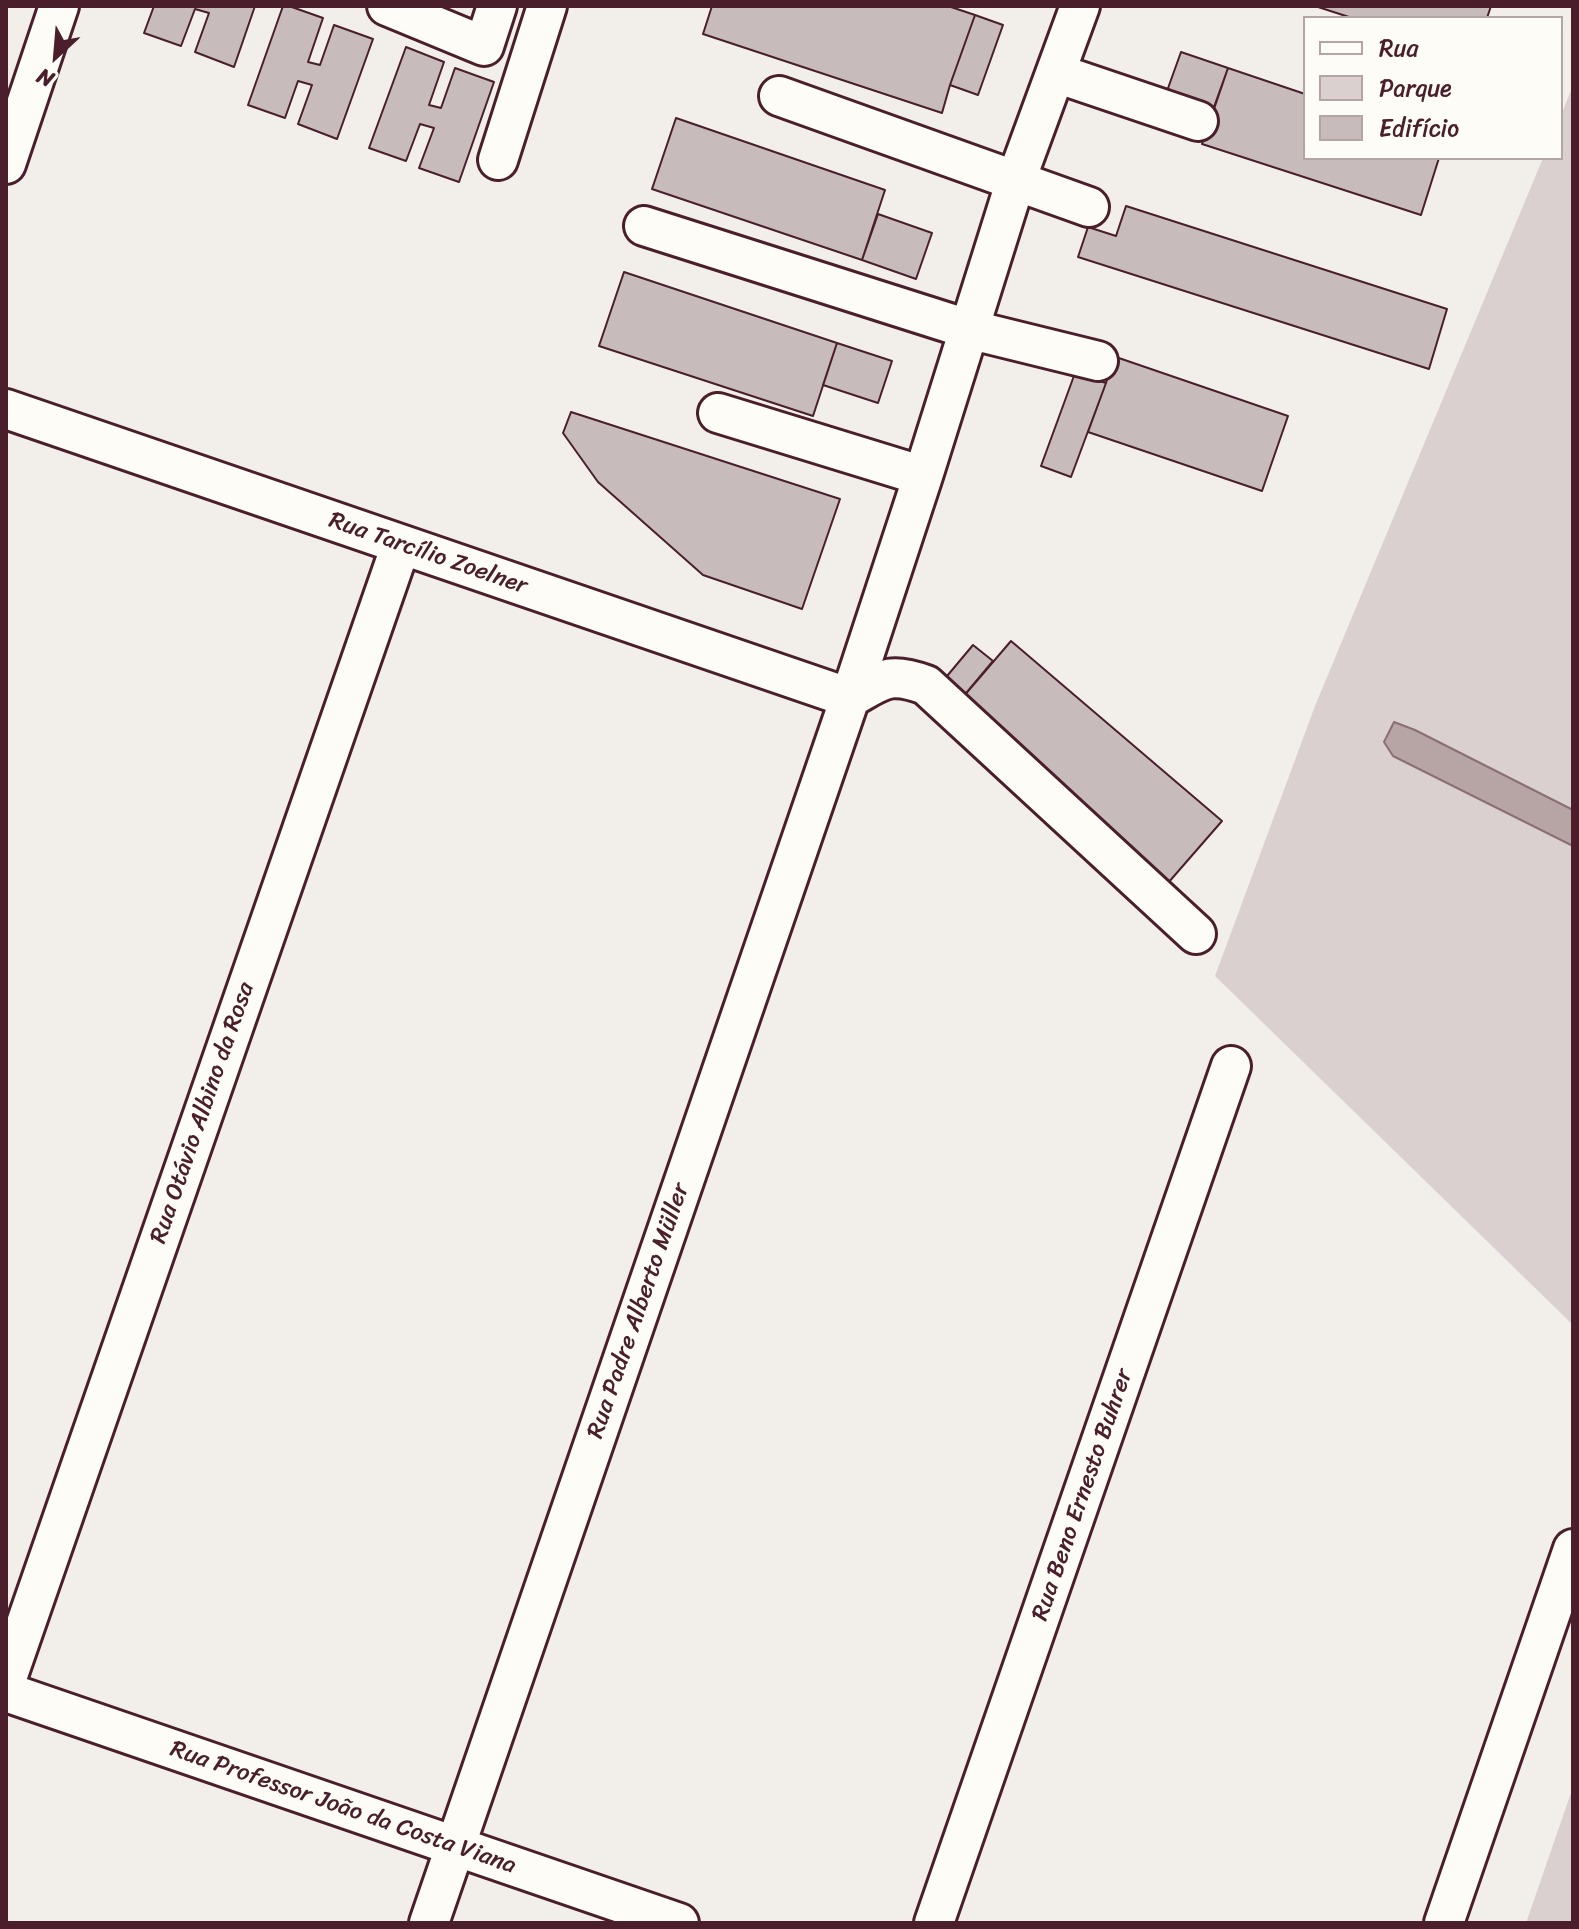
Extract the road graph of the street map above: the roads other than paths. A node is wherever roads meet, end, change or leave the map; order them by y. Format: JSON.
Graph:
{"nodes":[{"id":1,"x":59,"y":6,"type":"edge"},
{"id":2,"x":387,"y":6,"type":"edge"},
{"id":3,"x":497,"y":6,"type":"edge"},
{"id":4,"x":547,"y":6,"type":"edge"},
{"id":5,"x":1080,"y":6,"type":"edge"},
{"id":6,"x":1056,"y":73,"type":"junction"},
{"id":7,"x":779,"y":96,"type":"dead end"},
{"id":8,"x":1198,"y":121,"type":"dead end"},
{"id":9,"x":498,"y":160,"type":"dead end"},
{"id":10,"x":6,"y":164,"type":"edge"},
{"id":11,"x":1016,"y":180,"type":"junction"},
{"id":12,"x":1089,"y":207,"type":"dead end"},
{"id":13,"x":644,"y":226,"type":"dead end"},
{"id":14,"x":968,"y":329,"type":"junction"},
{"id":15,"x":1098,"y":361,"type":"dead end"},
{"id":16,"x":6,"y":409,"type":"edge"},
{"id":17,"x":718,"y":413,"type":"dead end"},
{"id":18,"x":923,"y":476,"type":"junction"},
{"id":19,"x":401,"y":545,"type":"junction"},
{"id":20,"x":850,"y":698,"type":"junction"},
{"id":21,"x":1196,"y":934,"type":"dead end"},
{"id":22,"x":1231,"y":1066,"type":"dead end"},
{"id":23,"x":1573,"y":1549,"type":"edge"},
{"id":24,"x":6,"y":1681,"type":"edge"},
{"id":25,"x":6,"y":1692,"type":"edge"},
{"id":26,"x":456,"y":1847,"type":"junction"},
{"id":27,"x":429,"y":1923,"type":"edge"},
{"id":28,"x":679,"y":1923,"type":"edge"},
{"id":29,"x":934,"y":1923,"type":"edge"},
{"id":30,"x":1444,"y":1923,"type":"edge"}],
"edges":[{"from":1,"to":10,"type":"street"},
{"from":2,"to":3,"type":"street"},
{"from":4,"to":9,"type":"street"},
{"from":5,"to":6,"type":"street","name":"Rua Padre Alberto Müller"},
{"from":6,"to":8,"type":"street"},
{"from":6,"to":11,"type":"street","name":"Rua Padre Alberto Müller"},
{"from":7,"to":11,"type":"street"},
{"from":11,"to":12,"type":"street"},
{"from":11,"to":14,"type":"street","name":"Rua Padre Alberto Müller"},
{"from":13,"to":14,"type":"street"},
{"from":14,"to":15,"type":"street"},
{"from":14,"to":18,"type":"street","name":"Rua Padre Alberto Müller"},
{"from":16,"to":19,"type":"street","name":"Rua Tarcílio Zoelner"},
{"from":17,"to":18,"type":"street"},
{"from":18,"to":20,"type":"street","name":"Rua Padre Alberto Müller"},
{"from":19,"to":20,"type":"street","name":"Rua Tarcílio Zoelner"},
{"from":19,"to":24,"type":"street","name":"Rua Otávio Albino da Rosa"},
{"from":20,"to":21,"type":"street"},
{"from":20,"to":26,"type":"street","name":"Rua Padre Alberto Müller"},
{"from":22,"to":29,"type":"street","name":"Rua Beno Ernesto Buhrer"},
{"from":23,"to":30,"type":"street"},
{"from":25,"to":26,"type":"street","name":"Rua Professor João da Costa Viana"},
{"from":26,"to":27,"type":"street","name":"Rua Padre Alberto Müller"},
{"from":26,"to":28,"type":"street","name":"Rua Professor João da Costa Viana"}]}
